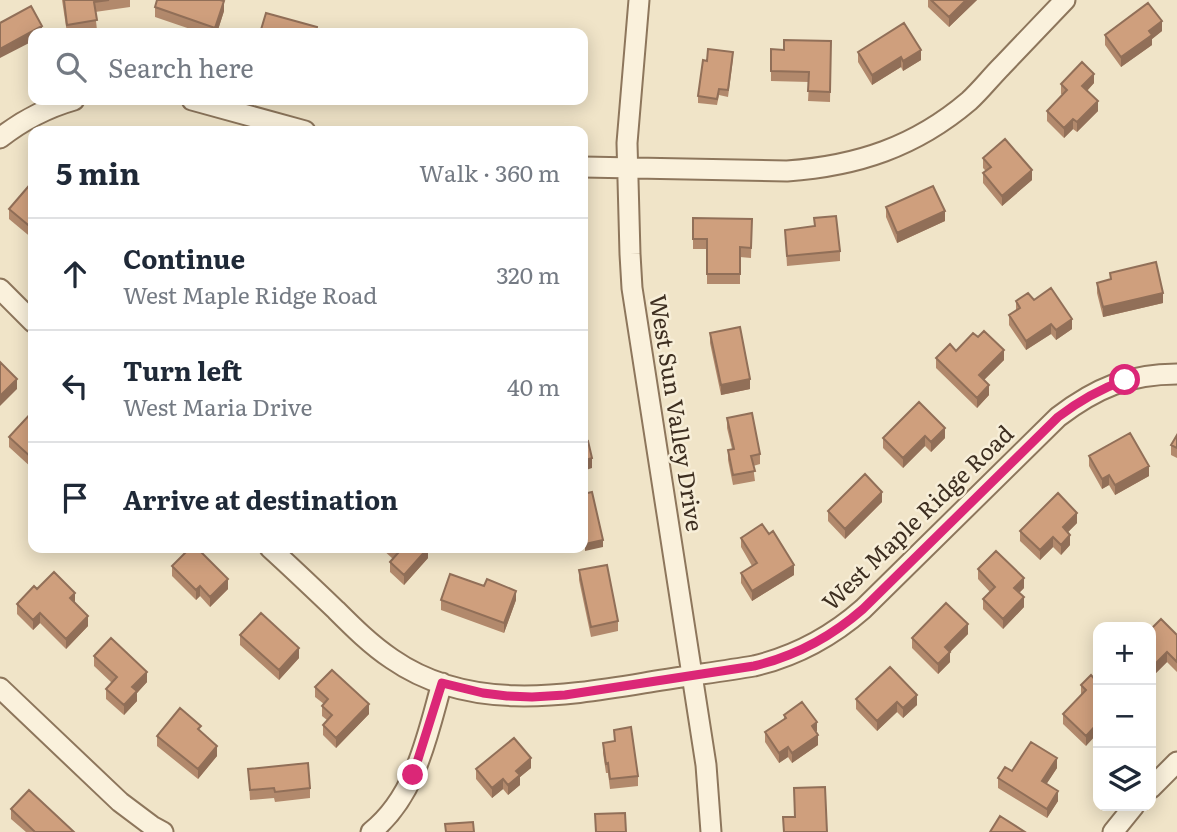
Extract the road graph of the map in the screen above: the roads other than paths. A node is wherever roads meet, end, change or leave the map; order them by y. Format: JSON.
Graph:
{"nodes":[{"id":1,"x":639,"y":0,"type":"edge"},
{"id":2,"x":1065,"y":0,"type":"edge"},
{"id":3,"x":59,"y":105,"type":"edge"},
{"id":4,"x":210,"y":105,"type":"edge"},
{"id":5,"x":287,"y":126,"type":"edge"},
{"id":6,"x":0,"y":138,"type":"edge"},
{"id":7,"x":588,"y":167,"type":"edge"},
{"id":8,"x":627,"y":168,"type":"junction"},
{"id":9,"x":0,"y":289,"type":"edge"},
{"id":10,"x":28,"y":317,"type":"edge"},
{"id":11,"x":1177,"y":374,"type":"edge"},
{"id":12,"x":275,"y":553,"type":"edge"},
{"id":13,"x":692,"y":675,"type":"junction"},
{"id":14,"x":442,"y":683,"type":"junction"},
{"id":15,"x":0,"y":688,"type":"edge"},
{"id":16,"x":1177,"y":762,"type":"edge"},
{"id":17,"x":1156,"y":783,"type":"edge"},
{"id":18,"x":1130,"y":811,"type":"edge"},
{"id":19,"x":1116,"y":831,"type":"edge"},
{"id":20,"x":163,"y":832,"type":"edge"},
{"id":21,"x":371,"y":832,"type":"edge"},
{"id":22,"x":711,"y":832,"type":"edge"}],
"edges":[{"from":1,"to":8,"type":"street","name":"West Sun Valley Drive"},
{"from":2,"to":8,"type":"street"},
{"from":3,"to":6,"type":"street"},
{"from":4,"to":5,"type":"street"},
{"from":7,"to":8,"type":"street"},
{"from":8,"to":13,"type":"street","name":"West Sun Valley Drive"},
{"from":9,"to":10,"type":"street"},
{"from":11,"to":13,"type":"street","name":"West Maple Ridge Road"},
{"from":12,"to":14,"type":"street","name":"West Maple Ridge Road"},
{"from":13,"to":14,"type":"street","name":"West Maple Ridge Road"},
{"from":13,"to":22,"type":"street","name":"West Sun Valley Drive"},
{"from":14,"to":21,"type":"street"},
{"from":15,"to":20,"type":"street"},
{"from":16,"to":17,"type":"street"},
{"from":18,"to":19,"type":"street"}]}
